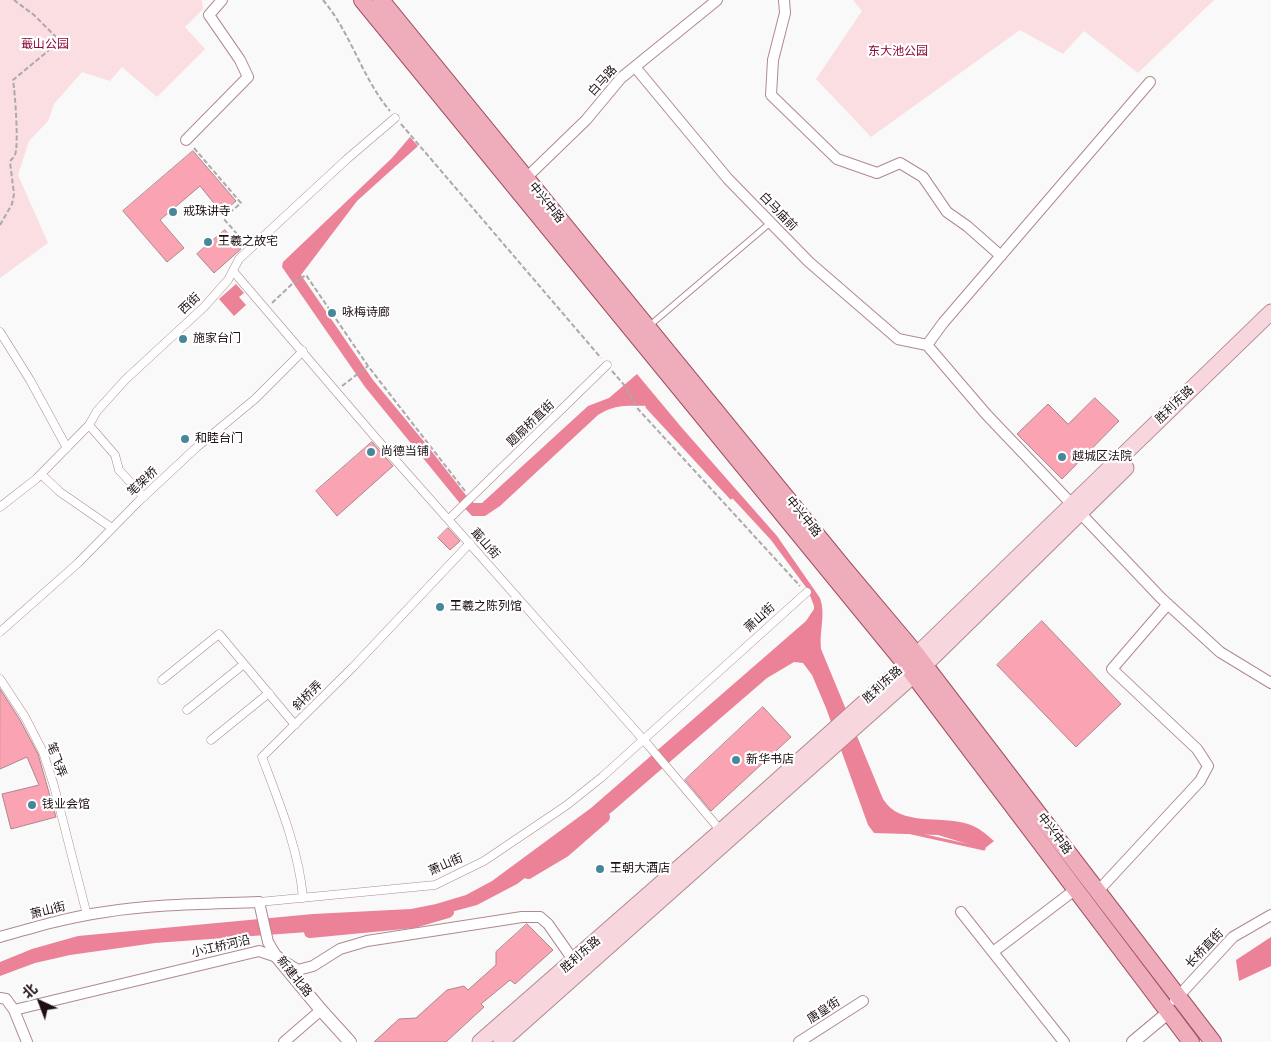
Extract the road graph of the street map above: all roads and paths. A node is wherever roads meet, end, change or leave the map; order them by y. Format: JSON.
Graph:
{"nodes":[{"id":1,"x":14,"y":0,"type":"edge"},
{"id":2,"x":222,"y":0,"type":"edge"},
{"id":3,"x":323,"y":0,"type":"edge"},
{"id":4,"x":362,"y":0,"type":"edge"},
{"id":5,"x":381,"y":0,"type":"edge"},
{"id":6,"x":717,"y":0,"type":"edge"},
{"id":7,"x":784,"y":0,"type":"edge"},
{"id":8,"x":635,"y":66,"type":"junction"},
{"id":9,"x":1150,"y":82,"type":"dead end"},
{"id":10,"x":395,"y":118,"type":"junction"},
{"id":11,"x":186,"y":140,"type":"joint"},
{"id":12,"x":521,"y":183,"type":"junction"},
{"id":13,"x":771,"y":223,"type":"junction"},
{"id":14,"x":0,"y":225,"type":"edge"},
{"id":15,"x":250,"y":248,"type":"junction"},
{"id":16,"x":1001,"y":256,"type":"junction"},
{"id":17,"x":233,"y":271,"type":"junction"},
{"id":18,"x":266,"y":308,"type":"junction"},
{"id":19,"x":1271,"y":312,"type":"edge"},
{"id":20,"x":1271,"y":325,"type":"edge"},
{"id":21,"x":647,"y":327,"type":"junction"},
{"id":22,"x":0,"y":332,"type":"edge"},
{"id":23,"x":927,"y":345,"type":"junction"},
{"id":24,"x":303,"y":351,"type":"junction"},
{"id":25,"x":607,"y":365,"type":"junction"},
{"id":26,"x":368,"y":366,"type":"junction"},
{"id":27,"x":336,"y":391,"type":"junction"},
{"id":28,"x":89,"y":425,"type":"junction"},
{"id":29,"x":66,"y":448,"type":"junction"},
{"id":30,"x":41,"y":474,"type":"junction"},
{"id":31,"x":479,"y":490,"type":"junction"},
{"id":32,"x":144,"y":497,"type":"junction"},
{"id":33,"x":0,"y":507,"type":"edge"},
{"id":34,"x":1077,"y":508,"type":"junction"},
{"id":35,"x":449,"y":519,"type":"junction"},
{"id":36,"x":112,"y":528,"type":"junction"},
{"id":37,"x":470,"y":543,"type":"junction"},
{"id":38,"x":807,"y":593,"type":"joint"},
{"id":39,"x":1168,"y":604,"type":"junction"},
{"id":40,"x":0,"y":632,"type":"edge"},
{"id":41,"x":244,"y":664,"type":"junction"},
{"id":42,"x":915,"y":665,"type":"junction"},
{"id":43,"x":0,"y":679,"type":"edge"},
{"id":44,"x":162,"y":680,"type":"dead end"},
{"id":45,"x":1271,"y":683,"type":"edge"},
{"id":46,"x":269,"y":694,"type":"junction"},
{"id":47,"x":187,"y":710,"type":"dead end"},
{"id":48,"x":295,"y":725,"type":"junction"},
{"id":49,"x":211,"y":740,"type":"dead end"},
{"id":50,"x":829,"y":742,"type":"junction"},
{"id":51,"x":647,"y":743,"type":"junction"},
{"id":52,"x":721,"y":832,"type":"junction"},
{"id":53,"x":1076,"y":889,"type":"junction"},
{"id":54,"x":1098,"y":891,"type":"junction"},
{"id":55,"x":303,"y":898,"type":"junction"},
{"id":56,"x":259,"y":905,"type":"junction"},
{"id":57,"x":961,"y":912,"type":"dead end"},
{"id":58,"x":87,"y":915,"type":"junction"},
{"id":59,"x":1271,"y":915,"type":"edge"},
{"id":60,"x":0,"y":937,"type":"edge"},
{"id":61,"x":993,"y":952,"type":"junction"},
{"id":62,"x":277,"y":956,"type":"junction"},
{"id":63,"x":574,"y":961,"type":"junction"},
{"id":64,"x":1178,"y":996,"type":"junction"},
{"id":65,"x":0,"y":998,"type":"edge"},
{"id":66,"x":862,"y":1001,"type":"dead end"},
{"id":67,"x":14,"y":1010,"type":"junction"},
{"id":68,"x":321,"y":1010,"type":"junction"},
{"id":69,"x":1169,"y":1012,"type":"junction"},
{"id":70,"x":26,"y":1042,"type":"edge"},
{"id":71,"x":284,"y":1042,"type":"edge"},
{"id":72,"x":350,"y":1042,"type":"edge"},
{"id":73,"x":480,"y":1042,"type":"edge"},
{"id":74,"x":501,"y":1042,"type":"edge"},
{"id":75,"x":800,"y":1042,"type":"edge"},
{"id":76,"x":1064,"y":1042,"type":"edge"},
{"id":77,"x":1133,"y":1042,"type":"edge"},
{"id":78,"x":1191,"y":1042,"type":"edge"},
{"id":79,"x":1213,"y":1042,"type":"edge"}],
"edges":[{"from":1,"to":14,"type":"path"},
{"from":2,"to":11,"type":"street"},
{"from":3,"to":10,"type":"path"},
{"from":4,"to":12,"type":"main road","name":"中兴中路"},
{"from":5,"to":12,"type":"main road","name":"中兴中路"},
{"from":6,"to":8,"type":"street","name":"白马路"},
{"from":7,"to":16,"type":"street"},
{"from":8,"to":12,"type":"street","name":"白马路"},
{"from":8,"to":13,"type":"street","name":"白马庙前"},
{"from":9,"to":16,"type":"street"},
{"from":10,"to":15,"type":"street","name":"西街"},
{"from":10,"to":25,"type":"path"},
{"from":11,"to":15,"type":"path"},
{"from":12,"to":21,"type":"main road","name":"中兴中路"},
{"from":12,"to":42,"type":"main road","name":"中兴中路"},
{"from":13,"to":21,"type":"lane"},
{"from":13,"to":23,"type":"street","name":"白马庙前"},
{"from":15,"to":17,"type":"street","name":"西街"},
{"from":16,"to":23,"type":"street"},
{"from":17,"to":18,"type":"street","name":"蕺山街"},
{"from":17,"to":28,"type":"street","name":"西街"},
{"from":18,"to":24,"type":"street","name":"蕺山街"},
{"from":18,"to":26,"type":"path"},
{"from":19,"to":34,"type":"main road","name":"胜利东路"},
{"from":20,"to":34,"type":"main road","name":"胜利东路"},
{"from":21,"to":42,"type":"main road","name":"中兴中路"},
{"from":22,"to":29,"type":"street"},
{"from":23,"to":34,"type":"street"},
{"from":24,"to":27,"type":"street","name":"蕺山街"},
{"from":24,"to":32,"type":"street","name":"笔架桥"},
{"from":25,"to":31,"type":"street","name":"题扇桥直街"},
{"from":25,"to":38,"type":"path"},
{"from":26,"to":27,"type":"path"},
{"from":26,"to":31,"type":"path"},
{"from":27,"to":35,"type":"street","name":"蕺山街"},
{"from":28,"to":29,"type":"street","name":"西街"},
{"from":28,"to":32,"type":"street"},
{"from":29,"to":30,"type":"street","name":"西街"},
{"from":30,"to":33,"type":"street","name":"西街"},
{"from":30,"to":36,"type":"street"},
{"from":31,"to":35,"type":"street","name":"题扇桥直街"},
{"from":32,"to":36,"type":"street","name":"笔架桥"},
{"from":34,"to":39,"type":"street"},
{"from":34,"to":42,"type":"main road","name":"胜利东路"},
{"from":35,"to":37,"type":"street","name":"蕺山街"},
{"from":36,"to":40,"type":"street","name":"笔架桥"},
{"from":37,"to":48,"type":"street","name":"斜桥弄"},
{"from":37,"to":51,"type":"street","name":"蕺山街"},
{"from":38,"to":51,"type":"street","name":"萧山街"},
{"from":39,"to":45,"type":"street"},
{"from":39,"to":54,"type":"street"},
{"from":41,"to":44,"type":"street"},
{"from":41,"to":46,"type":"street"},
{"from":41,"to":47,"type":"street"},
{"from":42,"to":50,"type":"main road","name":"胜利东路"},
{"from":42,"to":53,"type":"main road","name":"中兴中路"},
{"from":42,"to":54,"type":"main road","name":"中兴中路"},
{"from":43,"to":58,"type":"street","name":"笔飞弄"},
{"from":46,"to":48,"type":"street"},
{"from":46,"to":49,"type":"street"},
{"from":48,"to":55,"type":"street","name":"斜桥弄"},
{"from":50,"to":52,"type":"main road","name":"胜利东路"},
{"from":50,"to":74,"type":"main road","name":"胜利东路"},
{"from":51,"to":52,"type":"street","name":"蕺山街"},
{"from":51,"to":55,"type":"street","name":"萧山街"},
{"from":52,"to":63,"type":"main road","name":"胜利东路"},
{"from":53,"to":61,"type":"street"},
{"from":53,"to":69,"type":"main road","name":"中兴中路"},
{"from":54,"to":64,"type":"main road","name":"中兴中路"},
{"from":55,"to":56,"type":"street","name":"萧山街"},
{"from":56,"to":58,"type":"street","name":"萧山街"},
{"from":56,"to":62,"type":"street","name":"新建北路"},
{"from":57,"to":61,"type":"street"},
{"from":58,"to":60,"type":"street","name":"萧山街"},
{"from":59,"to":64,"type":"street","name":"长桥直街"},
{"from":61,"to":76,"type":"street"},
{"from":62,"to":63,"type":"street","name":"小江桥河沿"},
{"from":62,"to":67,"type":"street","name":"小江桥河沿"},
{"from":62,"to":68,"type":"street","name":"新建北路"},
{"from":63,"to":73,"type":"main road","name":"胜利东路"},
{"from":64,"to":69,"type":"street","name":"长桥直街"},
{"from":64,"to":79,"type":"main road","name":"中兴中路"},
{"from":65,"to":67,"type":"street"},
{"from":66,"to":75,"type":"street","name":"唐皇街"},
{"from":67,"to":70,"type":"street"},
{"from":68,"to":71,"type":"street"},
{"from":68,"to":72,"type":"street","name":"新建北路"},
{"from":69,"to":77,"type":"street"},
{"from":69,"to":78,"type":"main road","name":"中兴中路"}]}
